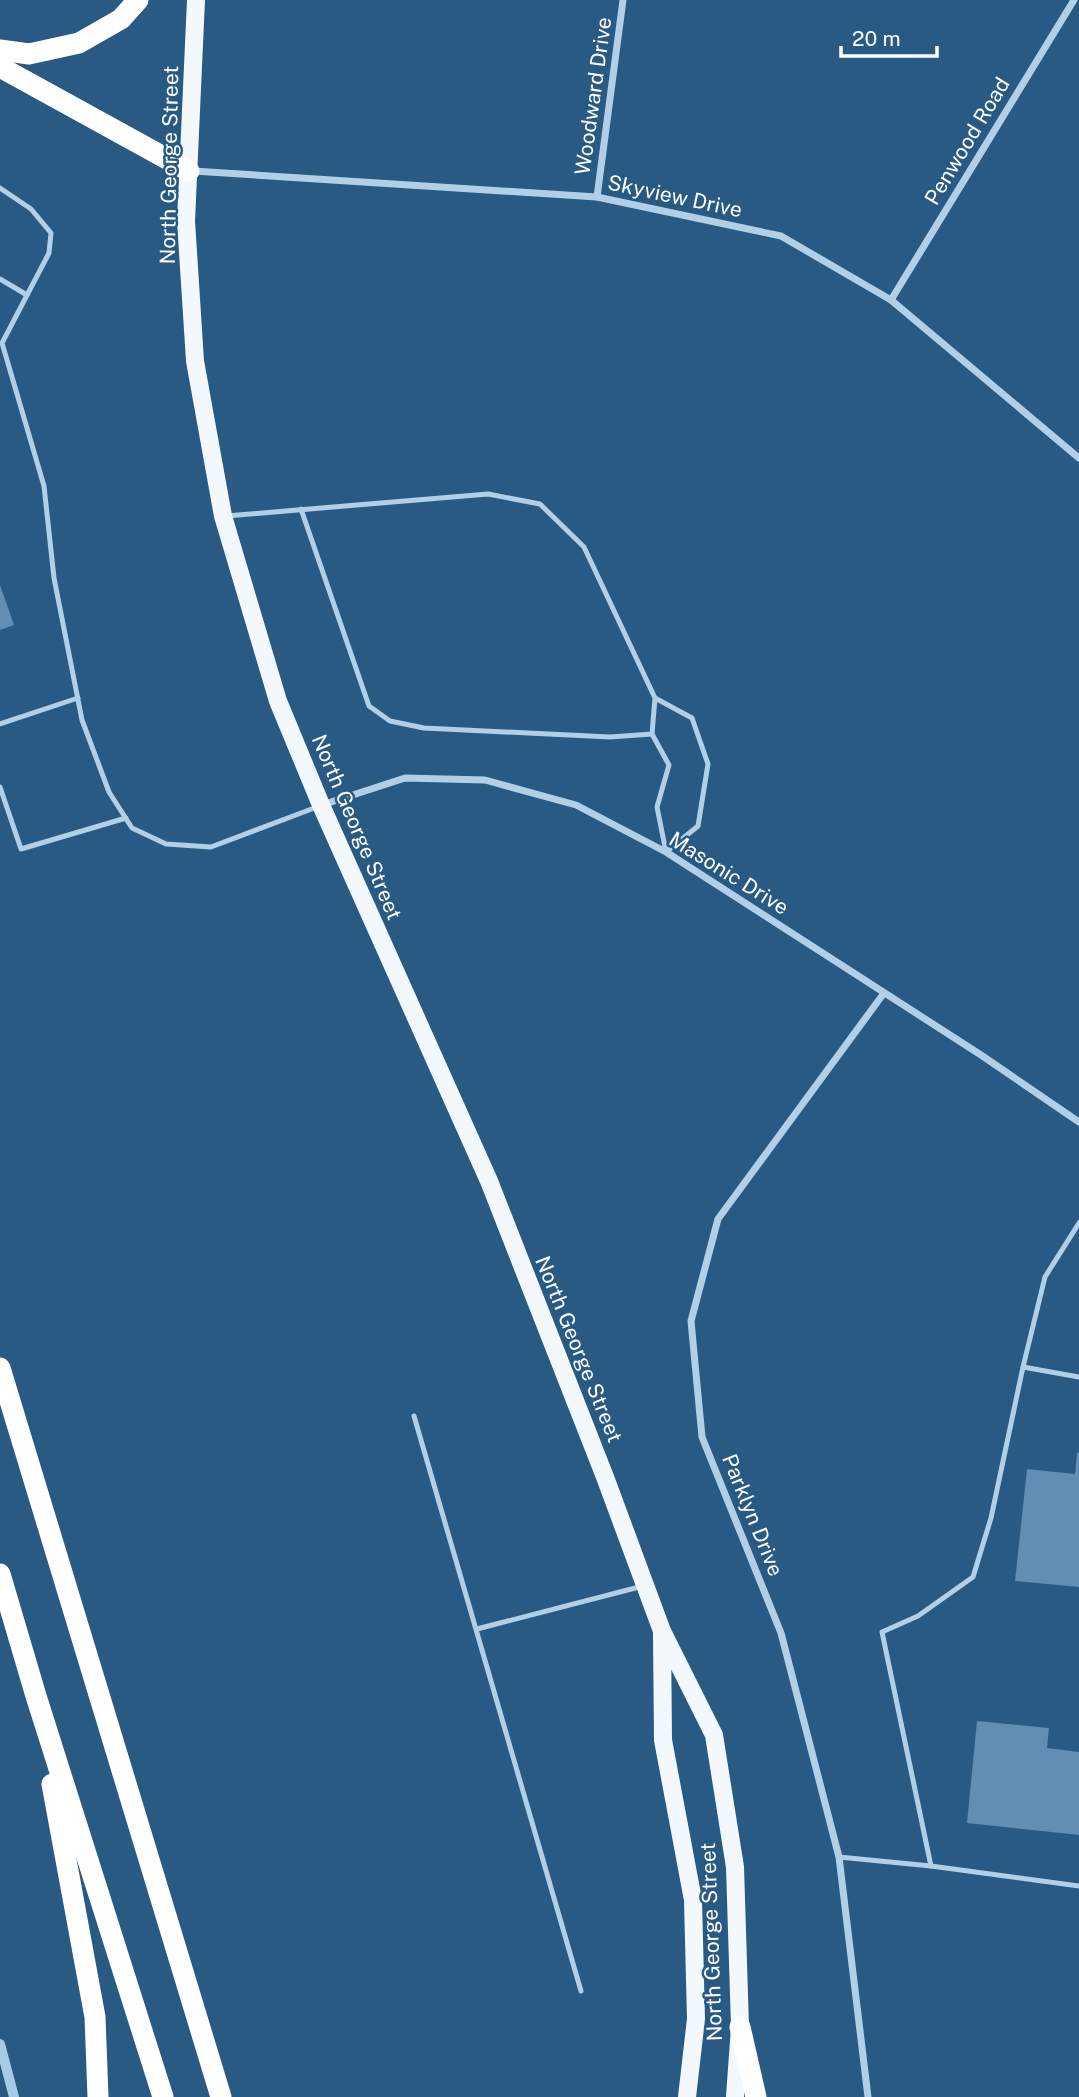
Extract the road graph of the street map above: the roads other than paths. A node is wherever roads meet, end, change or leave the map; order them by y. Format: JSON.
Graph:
{"nodes":[{"id":1,"x":138,"y":0,"type":"edge"},
{"id":2,"x":196,"y":0,"type":"edge"},
{"id":3,"x":623,"y":0,"type":"edge"},
{"id":4,"x":1074,"y":0,"type":"edge"},
{"id":5,"x":0,"y":50,"type":"edge"},
{"id":6,"x":0,"y":67,"type":"edge"},
{"id":7,"x":189,"y":171,"type":"junction"},
{"id":8,"x":0,"y":188,"type":"edge"},
{"id":9,"x":597,"y":197,"type":"junction"},
{"id":10,"x":0,"y":279,"type":"edge"},
{"id":11,"x":27,"y":295,"type":"junction"},
{"id":12,"x":891,"y":300,"type":"junction"},
{"id":13,"x":1079,"y":458,"type":"edge"},
{"id":14,"x":301,"y":509,"type":"junction"},
{"id":15,"x":223,"y":516,"type":"junction"},
{"id":16,"x":78,"y":698,"type":"junction"},
{"id":17,"x":655,"y":698,"type":"junction"},
{"id":18,"x":0,"y":724,"type":"edge"},
{"id":19,"x":652,"y":734,"type":"junction"},
{"id":20,"x":0,"y":788,"type":"edge"},
{"id":21,"x":321,"y":805,"type":"junction"},
{"id":22,"x":126,"y":818,"type":"junction"},
{"id":23,"x":666,"y":852,"type":"junction"},
{"id":24,"x":884,"y":993,"type":"junction"},
{"id":25,"x":1079,"y":1122,"type":"edge"},
{"id":26,"x":1079,"y":1223,"type":"edge"},
{"id":27,"x":1023,"y":1367,"type":"junction"},
{"id":28,"x":0,"y":1368,"type":"edge"},
{"id":29,"x":1079,"y":1377,"type":"edge"},
{"id":30,"x":414,"y":1416,"type":"dead end"},
{"id":31,"x":0,"y":1574,"type":"edge"},
{"id":32,"x":645,"y":1585,"type":"junction"},
{"id":33,"x":477,"y":1629,"type":"junction"},
{"id":34,"x":662,"y":1631,"type":"junction"},
{"id":35,"x":36,"y":1696,"type":"junction"},
{"id":36,"x":839,"y":1857,"type":"junction"},
{"id":37,"x":932,"y":1866,"type":"junction"},
{"id":38,"x":1079,"y":1886,"type":"edge"},
{"id":39,"x":581,"y":1991,"type":"dead end"},
{"id":40,"x":740,"y":2027,"type":"junction"},
{"id":41,"x":98,"y":2097,"type":"edge"},
{"id":42,"x":163,"y":2097,"type":"edge"},
{"id":43,"x":221,"y":2097,"type":"edge"},
{"id":44,"x":687,"y":2097,"type":"edge"},
{"id":45,"x":735,"y":2097,"type":"edge"},
{"id":46,"x":756,"y":2097,"type":"edge"},
{"id":47,"x":868,"y":2097,"type":"edge"}],
"edges":[{"from":1,"to":5,"type":"highway"},
{"from":2,"to":7,"type":"main road","name":"North George Street"},
{"from":3,"to":9,"type":"street","name":"Woodward Drive"},
{"from":4,"to":12,"type":"street","name":"Penwood Road"},
{"from":6,"to":7,"type":"highway"},
{"from":7,"to":9,"type":"street","name":"Skyview Drive"},
{"from":7,"to":15,"type":"main road","name":"North George Street"},
{"from":8,"to":11,"type":"lane"},
{"from":9,"to":12,"type":"street","name":"Skyview Drive"},
{"from":10,"to":11,"type":"lane"},
{"from":11,"to":16,"type":"lane"},
{"from":12,"to":13,"type":"street","name":"Skyview Drive"},
{"from":14,"to":15,"type":"lane"},
{"from":14,"to":17,"type":"lane"},
{"from":14,"to":19,"type":"lane"},
{"from":15,"to":21,"type":"main road","name":"North George Street"},
{"from":16,"to":18,"type":"lane"},
{"from":16,"to":22,"type":"lane"},
{"from":17,"to":19,"type":"lane"},
{"from":17,"to":23,"type":"lane"},
{"from":19,"to":23,"type":"lane"},
{"from":20,"to":22,"type":"lane"},
{"from":21,"to":22,"type":"lane"},
{"from":21,"to":23,"type":"street","name":"Masonic Drive"},
{"from":21,"to":32,"type":"main road","name":"North George Street"},
{"from":23,"to":24,"type":"street","name":"Masonic Drive"},
{"from":24,"to":25,"type":"street","name":"Masonic Drive"},
{"from":24,"to":36,"type":"street","name":"Parklyn Drive"},
{"from":26,"to":27,"type":"lane"},
{"from":27,"to":29,"type":"lane"},
{"from":27,"to":37,"type":"lane"},
{"from":28,"to":43,"type":"highway"},
{"from":30,"to":33,"type":"lane"},
{"from":31,"to":35,"type":"highway"},
{"from":32,"to":33,"type":"lane"},
{"from":32,"to":34,"type":"main road","name":"North George Street"},
{"from":33,"to":39,"type":"lane"},
{"from":34,"to":40,"type":"main road","name":"North George Street"},
{"from":34,"to":44,"type":"main road","name":"North George Street"},
{"from":35,"to":41,"type":"highway"},
{"from":35,"to":42,"type":"highway"},
{"from":36,"to":37,"type":"lane"},
{"from":36,"to":47,"type":"street","name":"Parklyn Drive"},
{"from":37,"to":38,"type":"lane"},
{"from":40,"to":45,"type":"main road","name":"North George Street"},
{"from":40,"to":46,"type":"highway"}]}
